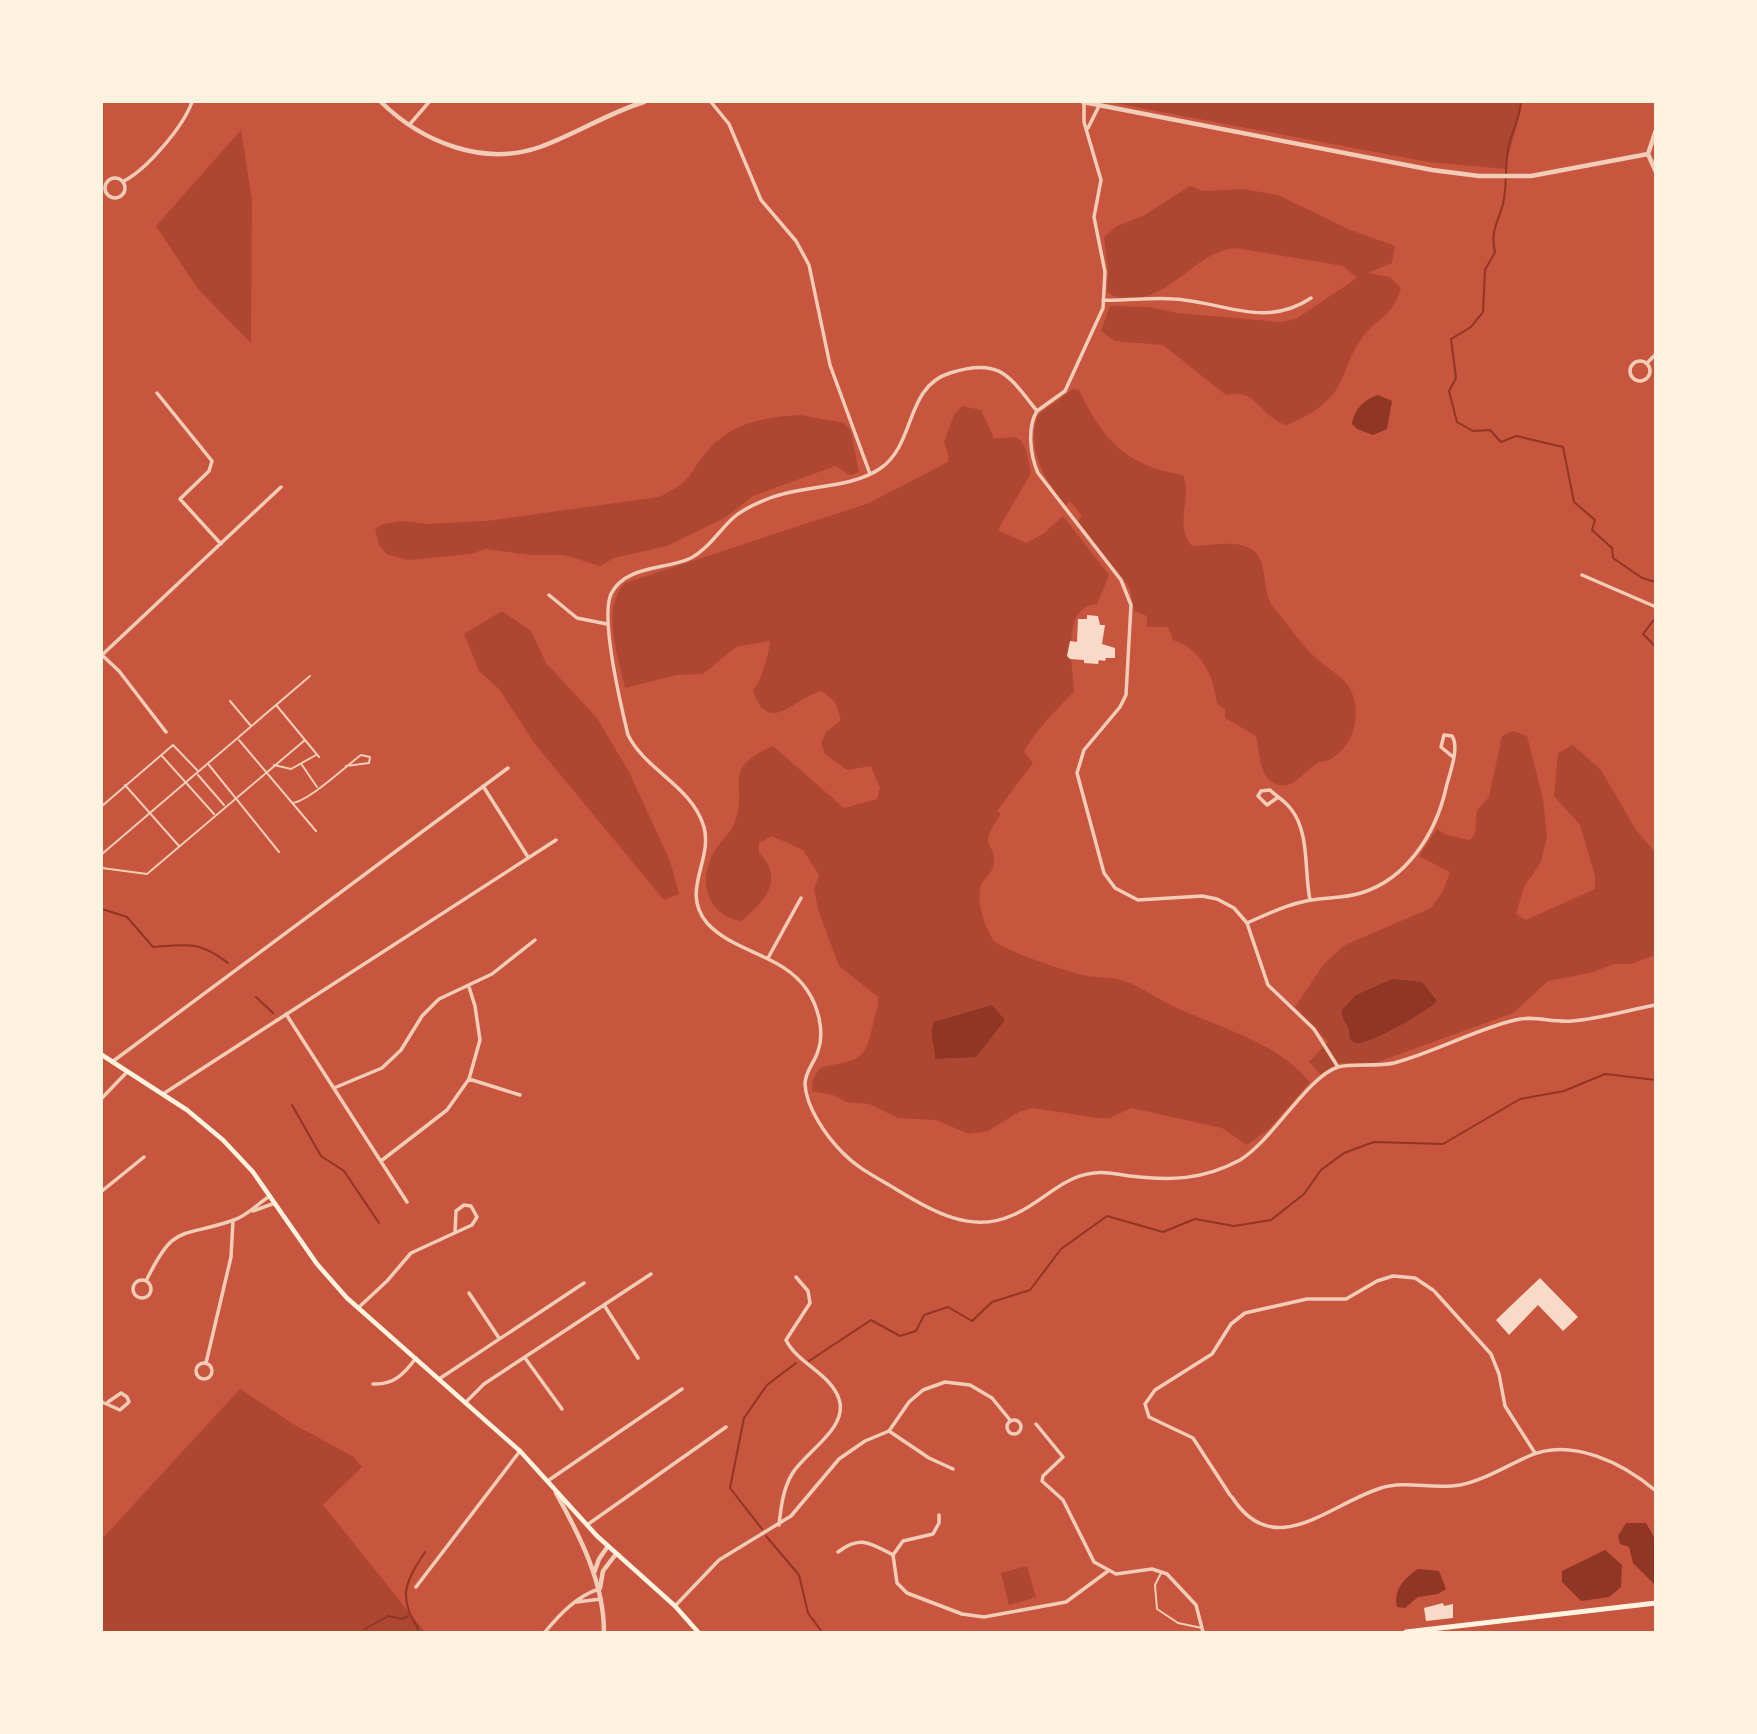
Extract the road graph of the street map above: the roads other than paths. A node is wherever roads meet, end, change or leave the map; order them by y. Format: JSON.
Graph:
{"nodes":[{"id":1,"x":192,"y":102,"type":"edge"},
{"id":2,"x":381,"y":102,"type":"edge"},
{"id":3,"x":429,"y":102,"type":"edge"},
{"id":4,"x":644,"y":102,"type":"edge"},
{"id":5,"x":711,"y":102,"type":"edge"},
{"id":6,"x":1084,"y":102,"type":"edge"},
{"id":7,"x":1099,"y":106,"type":"junction"},
{"id":8,"x":408,"y":126,"type":"junction"},
{"id":9,"x":1088,"y":128,"type":"junction"},
{"id":10,"x":1656,"y":130,"type":"edge"},
{"id":11,"x":1648,"y":154,"type":"junction"},
{"id":12,"x":1656,"y":172,"type":"edge"},
{"id":13,"x":124,"y":181,"type":"junction"},
{"id":14,"x":1311,"y":298,"type":"dead end"},
{"id":15,"x":1103,"y":300,"type":"junction"},
{"id":16,"x":1656,"y":354,"type":"edge"},
{"id":17,"x":1647,"y":362,"type":"junction"},
{"id":18,"x":157,"y":393,"type":"dead end"},
{"id":19,"x":1037,"y":411,"type":"junction"},
{"id":20,"x":870,"y":474,"type":"junction"},
{"id":21,"x":281,"y":487,"type":"dead end"},
{"id":22,"x":221,"y":544,"type":"junction"},
{"id":23,"x":1582,"y":575,"type":"dead end"},
{"id":24,"x":549,"y":595,"type":"dead end"},
{"id":25,"x":1656,"y":607,"type":"edge"},
{"id":26,"x":607,"y":624,"type":"junction"},
{"id":27,"x":102,"y":655,"type":"edge"},
{"id":28,"x":310,"y":676,"type":"dead end"},
{"id":29,"x":230,"y":701,"type":"dead end"},
{"id":30,"x":276,"y":706,"type":"junction"},
{"id":31,"x":252,"y":727,"type":"junction"},
{"id":32,"x":166,"y":732,"type":"dead end"},
{"id":33,"x":238,"y":739,"type":"junction"},
{"id":34,"x":305,"y":740,"type":"junction"},
{"id":35,"x":161,"y":755,"type":"junction"},
{"id":36,"x":1453,"y":757,"type":"junction"},
{"id":37,"x":208,"y":765,"type":"junction"},
{"id":38,"x":273,"y":765,"type":"junction"},
{"id":39,"x":302,"y":765,"type":"junction"},
{"id":40,"x":346,"y":766,"type":"junction"},
{"id":41,"x":508,"y":768,"type":"dead end"},
{"id":42,"x":197,"y":772,"type":"junction"},
{"id":43,"x":265,"y":772,"type":"junction"},
{"id":44,"x":186,"y":783,"type":"junction"},
{"id":45,"x":125,"y":785,"type":"junction"},
{"id":46,"x":483,"y":786,"type":"junction"},
{"id":47,"x":317,"y":787,"type":"junction"},
{"id":48,"x":236,"y":797,"type":"junction"},
{"id":49,"x":1277,"y":798,"type":"junction"},
{"id":50,"x":292,"y":803,"type":"junction"},
{"id":51,"x":102,"y":806,"type":"edge"},
{"id":52,"x":225,"y":806,"type":"junction"},
{"id":53,"x":151,"y":814,"type":"junction"},
{"id":54,"x":215,"y":815,"type":"junction"},
{"id":55,"x":316,"y":831,"type":"dead end"},
{"id":56,"x":556,"y":840,"type":"dead end"},
{"id":57,"x":180,"y":847,"type":"junction"},
{"id":58,"x":279,"y":852,"type":"dead end"},
{"id":59,"x":102,"y":854,"type":"edge"},
{"id":60,"x":528,"y":857,"type":"junction"},
{"id":61,"x":102,"y":868,"type":"edge"},
{"id":62,"x":801,"y":898,"type":"dead end"},
{"id":63,"x":1310,"y":900,"type":"junction"},
{"id":64,"x":1247,"y":923,"type":"junction"},
{"id":65,"x":535,"y":940,"type":"dead end"},
{"id":66,"x":768,"y":958,"type":"junction"},
{"id":67,"x":469,"y":987,"type":"junction"},
{"id":68,"x":1656,"y":1005,"type":"edge"},
{"id":69,"x":286,"y":1014,"type":"junction"},
{"id":70,"x":102,"y":1055,"type":"edge"},
{"id":71,"x":112,"y":1062,"type":"junction"},
{"id":72,"x":1339,"y":1067,"type":"junction"},
{"id":73,"x":128,"y":1072,"type":"junction"},
{"id":74,"x":469,"y":1079,"type":"junction"},
{"id":75,"x":334,"y":1088,"type":"junction"},
{"id":76,"x":163,"y":1094,"type":"junction"},
{"id":77,"x":520,"y":1095,"type":"dead end"},
{"id":78,"x":102,"y":1098,"type":"edge"},
{"id":79,"x":144,"y":1157,"type":"dead end"},
{"id":80,"x":381,"y":1161,"type":"junction"},
{"id":81,"x":102,"y":1191,"type":"edge"},
{"id":82,"x":270,"y":1196,"type":"junction"},
{"id":83,"x":407,"y":1202,"type":"dead end"},
{"id":84,"x":275,"y":1203,"type":"junction"},
{"id":85,"x":251,"y":1211,"type":"junction"},
{"id":86,"x":233,"y":1220,"type":"junction"},
{"id":87,"x":455,"y":1232,"type":"junction"},
{"id":88,"x":651,"y":1274,"type":"dead end"},
{"id":89,"x":796,"y":1277,"type":"dead end"},
{"id":90,"x":146,"y":1282,"type":"junction"},
{"id":91,"x":584,"y":1283,"type":"dead end"},
{"id":92,"x":469,"y":1293,"type":"dead end"},
{"id":93,"x":604,"y":1305,"type":"junction"},
{"id":94,"x":358,"y":1308,"type":"junction"},
{"id":95,"x":499,"y":1338,"type":"junction"},
{"id":96,"x":415,"y":1358,"type":"junction"},
{"id":97,"x":525,"y":1358,"type":"junction"},
{"id":98,"x":638,"y":1358,"type":"dead end"},
{"id":99,"x":206,"y":1363,"type":"junction"},
{"id":100,"x":439,"y":1379,"type":"junction"},
{"id":101,"x":373,"y":1384,"type":"dead end"},
{"id":102,"x":682,"y":1389,"type":"dead end"},
{"id":103,"x":102,"y":1402,"type":"edge"},
{"id":104,"x":108,"y":1402,"type":"junction"},
{"id":105,"x":464,"y":1403,"type":"junction"},
{"id":106,"x":562,"y":1409,"type":"dead end"},
{"id":107,"x":1010,"y":1420,"type":"junction"},
{"id":108,"x":1036,"y":1424,"type":"dead end"},
{"id":109,"x":726,"y":1427,"type":"dead end"},
{"id":110,"x":889,"y":1431,"type":"junction"},
{"id":111,"x":520,"y":1451,"type":"junction"},
{"id":112,"x":1535,"y":1453,"type":"junction"},
{"id":113,"x":953,"y":1469,"type":"dead end"},
{"id":114,"x":549,"y":1480,"type":"junction"},
{"id":115,"x":1656,"y":1491,"type":"edge"},
{"id":116,"x":939,"y":1515,"type":"dead end"},
{"id":117,"x":587,"y":1525,"type":"junction"},
{"id":118,"x":779,"y":1525,"type":"junction"},
{"id":119,"x":608,"y":1546,"type":"junction"},
{"id":120,"x":838,"y":1552,"type":"dead end"},
{"id":121,"x":616,"y":1554,"type":"junction"},
{"id":122,"x":893,"y":1555,"type":"junction"},
{"id":123,"x":1108,"y":1571,"type":"junction"},
{"id":124,"x":1162,"y":1572,"type":"junction"},
{"id":125,"x":594,"y":1575,"type":"junction"},
{"id":126,"x":416,"y":1587,"type":"dead end"},
{"id":127,"x":599,"y":1588,"type":"junction"},
{"id":128,"x":601,"y":1599,"type":"junction"},
{"id":129,"x":575,"y":1602,"type":"junction"},
{"id":130,"x":1656,"y":1603,"type":"edge"},
{"id":131,"x":676,"y":1606,"type":"junction"},
{"id":132,"x":1203,"y":1630,"type":"edge"},
{"id":133,"x":545,"y":1633,"type":"edge"},
{"id":134,"x":604,"y":1633,"type":"edge"},
{"id":135,"x":698,"y":1633,"type":"edge"},
{"id":136,"x":1406,"y":1633,"type":"edge"}],
"edges":[{"from":1,"to":13,"type":"street"},
{"from":2,"to":8,"type":"street"},
{"from":3,"to":8,"type":"street"},
{"from":4,"to":8,"type":"street"},
{"from":5,"to":20,"type":"street"},
{"from":6,"to":7,"type":"street"},
{"from":6,"to":9,"type":"street"},
{"from":7,"to":9,"type":"street"},
{"from":7,"to":11,"type":"street"},
{"from":9,"to":15,"type":"street"},
{"from":10,"to":11,"type":"street"},
{"from":11,"to":12,"type":"street"},
{"from":13,"to":13,"type":"street"},
{"from":14,"to":15,"type":"street"},
{"from":15,"to":19,"type":"street"},
{"from":16,"to":17,"type":"street"},
{"from":17,"to":17,"type":"street"},
{"from":18,"to":22,"type":"street"},
{"from":19,"to":20,"type":"street"},
{"from":19,"to":64,"type":"street"},
{"from":20,"to":26,"type":"street"},
{"from":21,"to":22,"type":"street"},
{"from":22,"to":27,"type":"street"},
{"from":23,"to":25,"type":"street"},
{"from":24,"to":26,"type":"street"},
{"from":26,"to":66,"type":"street"},
{"from":27,"to":32,"type":"street"},
{"from":28,"to":30,"type":"lane"},
{"from":29,"to":31,"type":"lane"},
{"from":30,"to":31,"type":"lane"},
{"from":30,"to":34,"type":"lane"},
{"from":31,"to":33,"type":"lane"},
{"from":33,"to":37,"type":"lane"},
{"from":33,"to":43,"type":"lane"},
{"from":34,"to":38,"type":"lane"},
{"from":34,"to":39,"type":"lane"},
{"from":35,"to":42,"type":"lane"},
{"from":35,"to":44,"type":"lane"},
{"from":35,"to":45,"type":"lane"},
{"from":36,"to":36,"type":"street"},
{"from":36,"to":63,"type":"street"},
{"from":37,"to":42,"type":"lane"},
{"from":37,"to":48,"type":"lane"},
{"from":38,"to":39,"type":"lane"},
{"from":38,"to":43,"type":"lane"},
{"from":39,"to":47,"type":"lane"},
{"from":40,"to":40,"type":"lane"},
{"from":40,"to":47,"type":"lane"},
{"from":41,"to":46,"type":"street"},
{"from":42,"to":44,"type":"lane"},
{"from":42,"to":52,"type":"lane"},
{"from":43,"to":48,"type":"lane"},
{"from":43,"to":50,"type":"lane"},
{"from":44,"to":53,"type":"lane"},
{"from":44,"to":54,"type":"lane"},
{"from":45,"to":51,"type":"lane"},
{"from":45,"to":53,"type":"lane"},
{"from":46,"to":60,"type":"street"},
{"from":46,"to":71,"type":"street"},
{"from":47,"to":50,"type":"lane"},
{"from":48,"to":52,"type":"lane"},
{"from":48,"to":58,"type":"lane"},
{"from":49,"to":49,"type":"street"},
{"from":49,"to":63,"type":"street"},
{"from":50,"to":55,"type":"lane"},
{"from":52,"to":54,"type":"lane"},
{"from":53,"to":57,"type":"lane"},
{"from":53,"to":59,"type":"lane"},
{"from":54,"to":57,"type":"lane"},
{"from":56,"to":60,"type":"street"},
{"from":57,"to":61,"type":"lane"},
{"from":60,"to":69,"type":"street"},
{"from":62,"to":66,"type":"street"},
{"from":63,"to":64,"type":"street"},
{"from":64,"to":72,"type":"street"},
{"from":65,"to":67,"type":"street"},
{"from":66,"to":72,"type":"street"},
{"from":67,"to":74,"type":"street"},
{"from":67,"to":75,"type":"street"},
{"from":68,"to":72,"type":"street"},
{"from":69,"to":75,"type":"street"},
{"from":69,"to":76,"type":"street"},
{"from":70,"to":71,"type":"main road"},
{"from":71,"to":73,"type":"main road"},
{"from":73,"to":76,"type":"main road"},
{"from":73,"to":78,"type":"street"},
{"from":74,"to":77,"type":"street"},
{"from":74,"to":80,"type":"street"},
{"from":75,"to":80,"type":"street"},
{"from":76,"to":82,"type":"main road"},
{"from":79,"to":81,"type":"street"},
{"from":80,"to":83,"type":"street"},
{"from":82,"to":84,"type":"main road"},
{"from":82,"to":85,"type":"street"},
{"from":84,"to":85,"type":"street"},
{"from":84,"to":94,"type":"main road"},
{"from":85,"to":86,"type":"street"},
{"from":86,"to":90,"type":"street"},
{"from":86,"to":99,"type":"street"},
{"from":87,"to":87,"type":"street"},
{"from":87,"to":94,"type":"street"},
{"from":88,"to":93,"type":"street"},
{"from":89,"to":118,"type":"street"},
{"from":90,"to":90,"type":"street"},
{"from":91,"to":95,"type":"street"},
{"from":92,"to":95,"type":"street"},
{"from":93,"to":97,"type":"street"},
{"from":93,"to":98,"type":"street"},
{"from":94,"to":96,"type":"main road"},
{"from":95,"to":100,"type":"street"},
{"from":96,"to":100,"type":"main road"},
{"from":96,"to":101,"type":"street"},
{"from":97,"to":105,"type":"street"},
{"from":97,"to":106,"type":"street"},
{"from":99,"to":99,"type":"street"},
{"from":100,"to":105,"type":"main road"},
{"from":102,"to":114,"type":"street"},
{"from":103,"to":104,"type":"street"},
{"from":104,"to":104,"type":"street"},
{"from":105,"to":111,"type":"main road"},
{"from":107,"to":107,"type":"street"},
{"from":107,"to":110,"type":"street"},
{"from":108,"to":123,"type":"street"},
{"from":109,"to":117,"type":"street"},
{"from":110,"to":113,"type":"street"},
{"from":110,"to":118,"type":"street"},
{"from":111,"to":114,"type":"main road"},
{"from":111,"to":126,"type":"street"},
{"from":112,"to":112,"type":"street"},
{"from":112,"to":115,"type":"street"},
{"from":114,"to":117,"type":"main road"},
{"from":114,"to":125,"type":"street"},
{"from":116,"to":122,"type":"street"},
{"from":117,"to":119,"type":"main road"},
{"from":118,"to":131,"type":"street"},
{"from":119,"to":121,"type":"main road"},
{"from":119,"to":125,"type":"street"},
{"from":120,"to":122,"type":"street"},
{"from":121,"to":127,"type":"street"},
{"from":121,"to":131,"type":"main road"},
{"from":122,"to":123,"type":"street"},
{"from":123,"to":124,"type":"street"},
{"from":124,"to":132,"type":"street"},
{"from":124,"to":132,"type":"lane"},
{"from":125,"to":127,"type":"street"},
{"from":127,"to":128,"type":"street"},
{"from":127,"to":129,"type":"street"},
{"from":128,"to":129,"type":"street"},
{"from":128,"to":134,"type":"street"},
{"from":129,"to":133,"type":"street"},
{"from":130,"to":136,"type":"main road"},
{"from":131,"to":135,"type":"main road"}]}
